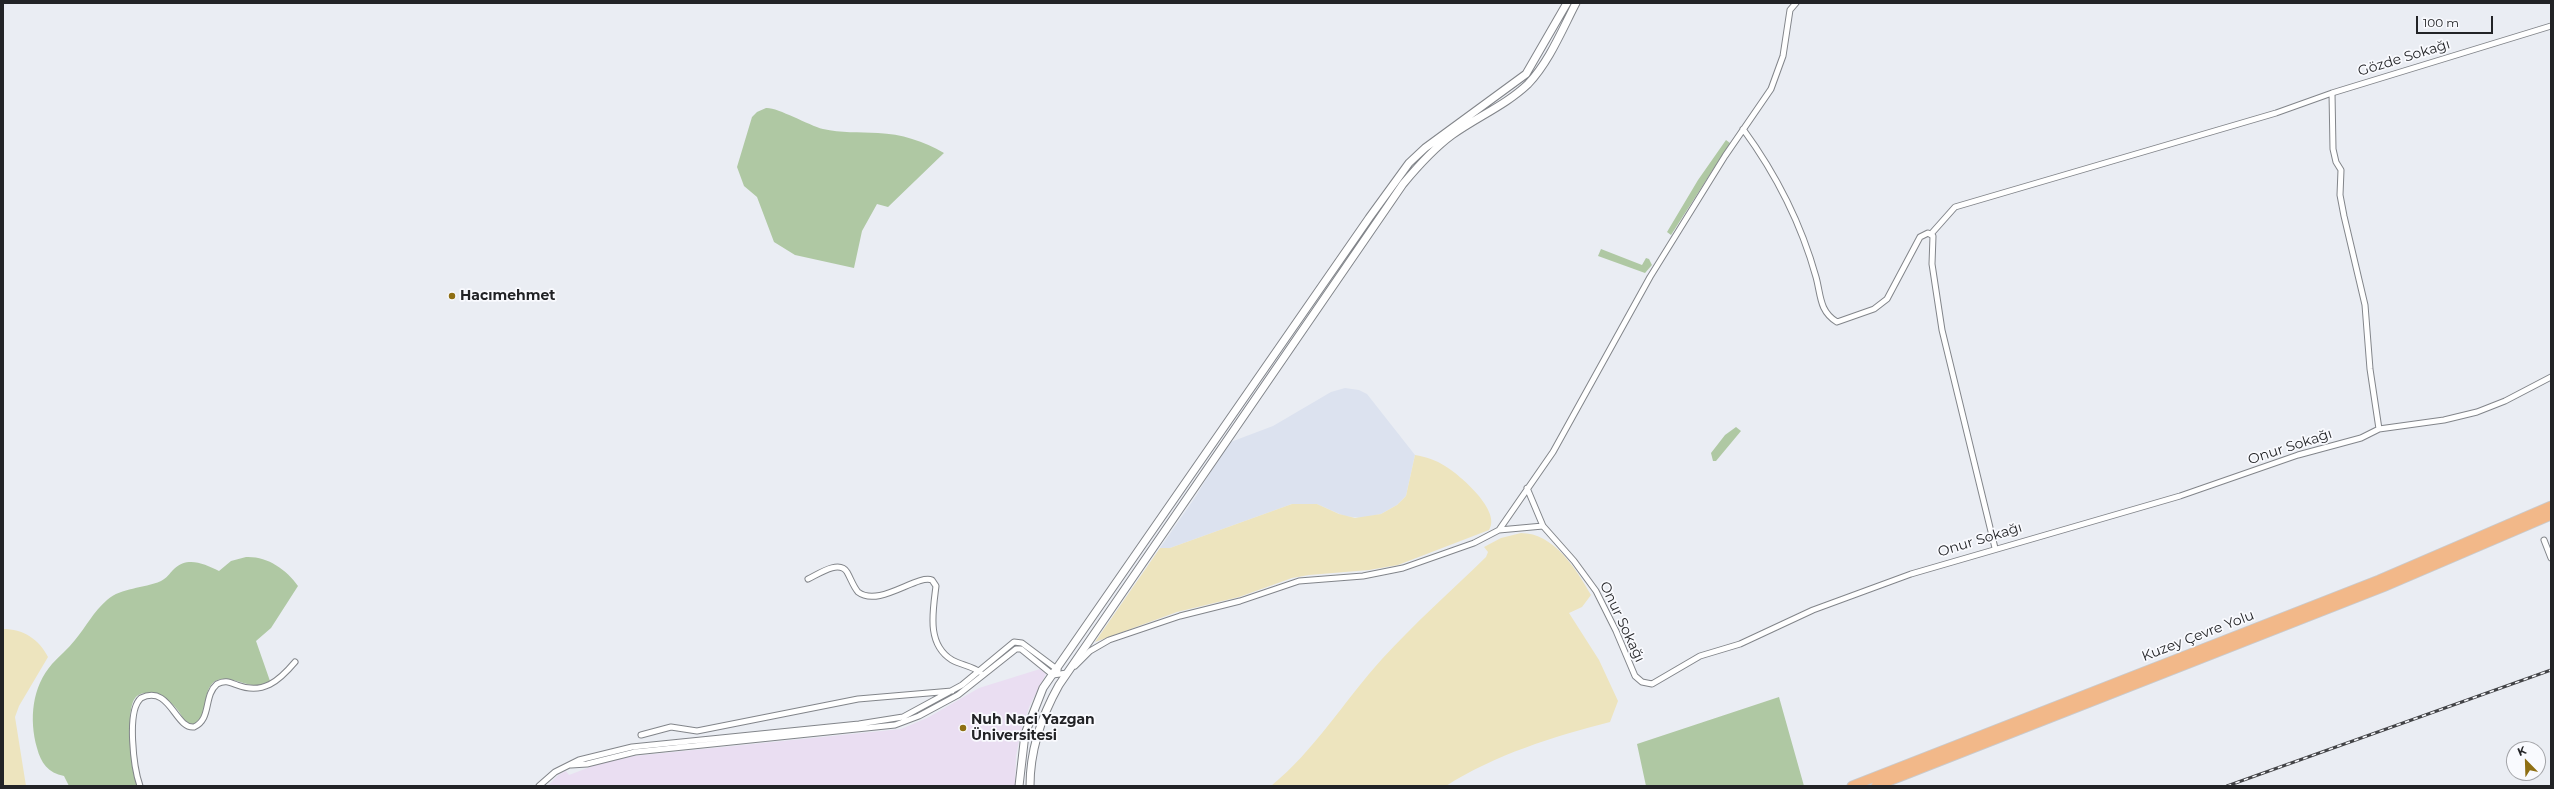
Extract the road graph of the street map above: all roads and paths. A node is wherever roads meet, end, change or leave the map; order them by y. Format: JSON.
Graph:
{"nodes":[{"id":1,"x":1567,"y":3,"type":"edge"},
{"id":2,"x":1576,"y":3,"type":"edge"},
{"id":3,"x":1796,"y":3,"type":"edge"},
{"id":4,"x":2551,"y":26,"type":"edge"},
{"id":5,"x":2332,"y":93,"type":"junction"},
{"id":6,"x":1743,"y":129,"type":"junction"},
{"id":7,"x":1931,"y":234,"type":"junction"},
{"id":8,"x":2551,"y":378,"type":"edge"},
{"id":9,"x":2379,"y":428,"type":"junction"},
{"id":10,"x":1527,"y":488,"type":"junction"},
{"id":11,"x":2551,"y":506,"type":"edge"},
{"id":12,"x":2551,"y":515,"type":"edge"},
{"id":13,"x":1544,"y":526,"type":"junction"},
{"id":14,"x":1499,"y":530,"type":"junction"},
{"id":15,"x":2544,"y":540,"type":"dead end"},
{"id":16,"x":1995,"y":548,"type":"junction"},
{"id":17,"x":2551,"y":558,"type":"edge"},
{"id":18,"x":808,"y":579,"type":"dead end"},
{"id":19,"x":295,"y":662,"type":"dead end"},
{"id":20,"x":980,"y":672,"type":"junction"},
{"id":21,"x":1055,"y":672,"type":"junction"},
{"id":22,"x":1066,"y":674,"type":"junction"},
{"id":23,"x":953,"y":691,"type":"junction"},
{"id":24,"x":641,"y":735,"type":"dead end"},
{"id":25,"x":571,"y":765,"type":"junction"},
{"id":26,"x":140,"y":786,"type":"edge"},
{"id":27,"x":539,"y":786,"type":"edge"},
{"id":28,"x":1019,"y":786,"type":"edge"},
{"id":29,"x":1030,"y":786,"type":"edge"},
{"id":30,"x":1852,"y":786,"type":"edge"},
{"id":31,"x":1876,"y":786,"type":"edge"}],
"edges":[{"from":1,"to":21,"type":"street"},
{"from":2,"to":22,"type":"street"},
{"from":3,"to":6,"type":"street"},
{"from":4,"to":5,"type":"street","name":"Gözde Sokağı"},
{"from":5,"to":7,"type":"street","name":"Gözde Sokağı"},
{"from":5,"to":9,"type":"street"},
{"from":6,"to":7,"type":"street","name":"Gözde Sokağı"},
{"from":6,"to":10,"type":"street"},
{"from":7,"to":16,"type":"street"},
{"from":8,"to":9,"type":"street","name":"Onur Sokağı"},
{"from":9,"to":16,"type":"street","name":"Onur Sokağı"},
{"from":10,"to":13,"type":"street","name":"Onur Sokağı"},
{"from":10,"to":14,"type":"street"},
{"from":11,"to":30,"type":"highway","name":"Kuzey Çevre Yolu"},
{"from":12,"to":31,"type":"highway","name":"Kuzey Çevre Yolu"},
{"from":13,"to":14,"type":"street"},
{"from":13,"to":16,"type":"street","name":"Onur Sokağı"},
{"from":14,"to":22,"type":"street"},
{"from":15,"to":17,"type":"street"},
{"from":18,"to":20,"type":"street"},
{"from":19,"to":26,"type":"street"},
{"from":20,"to":21,"type":"street"},
{"from":20,"to":23,"type":"street"},
{"from":21,"to":22,"type":"street"},
{"from":21,"to":25,"type":"street"},
{"from":21,"to":28,"type":"street"},
{"from":22,"to":29,"type":"street"},
{"from":23,"to":24,"type":"street"},
{"from":23,"to":25,"type":"street"},
{"from":25,"to":27,"type":"street"}]}
